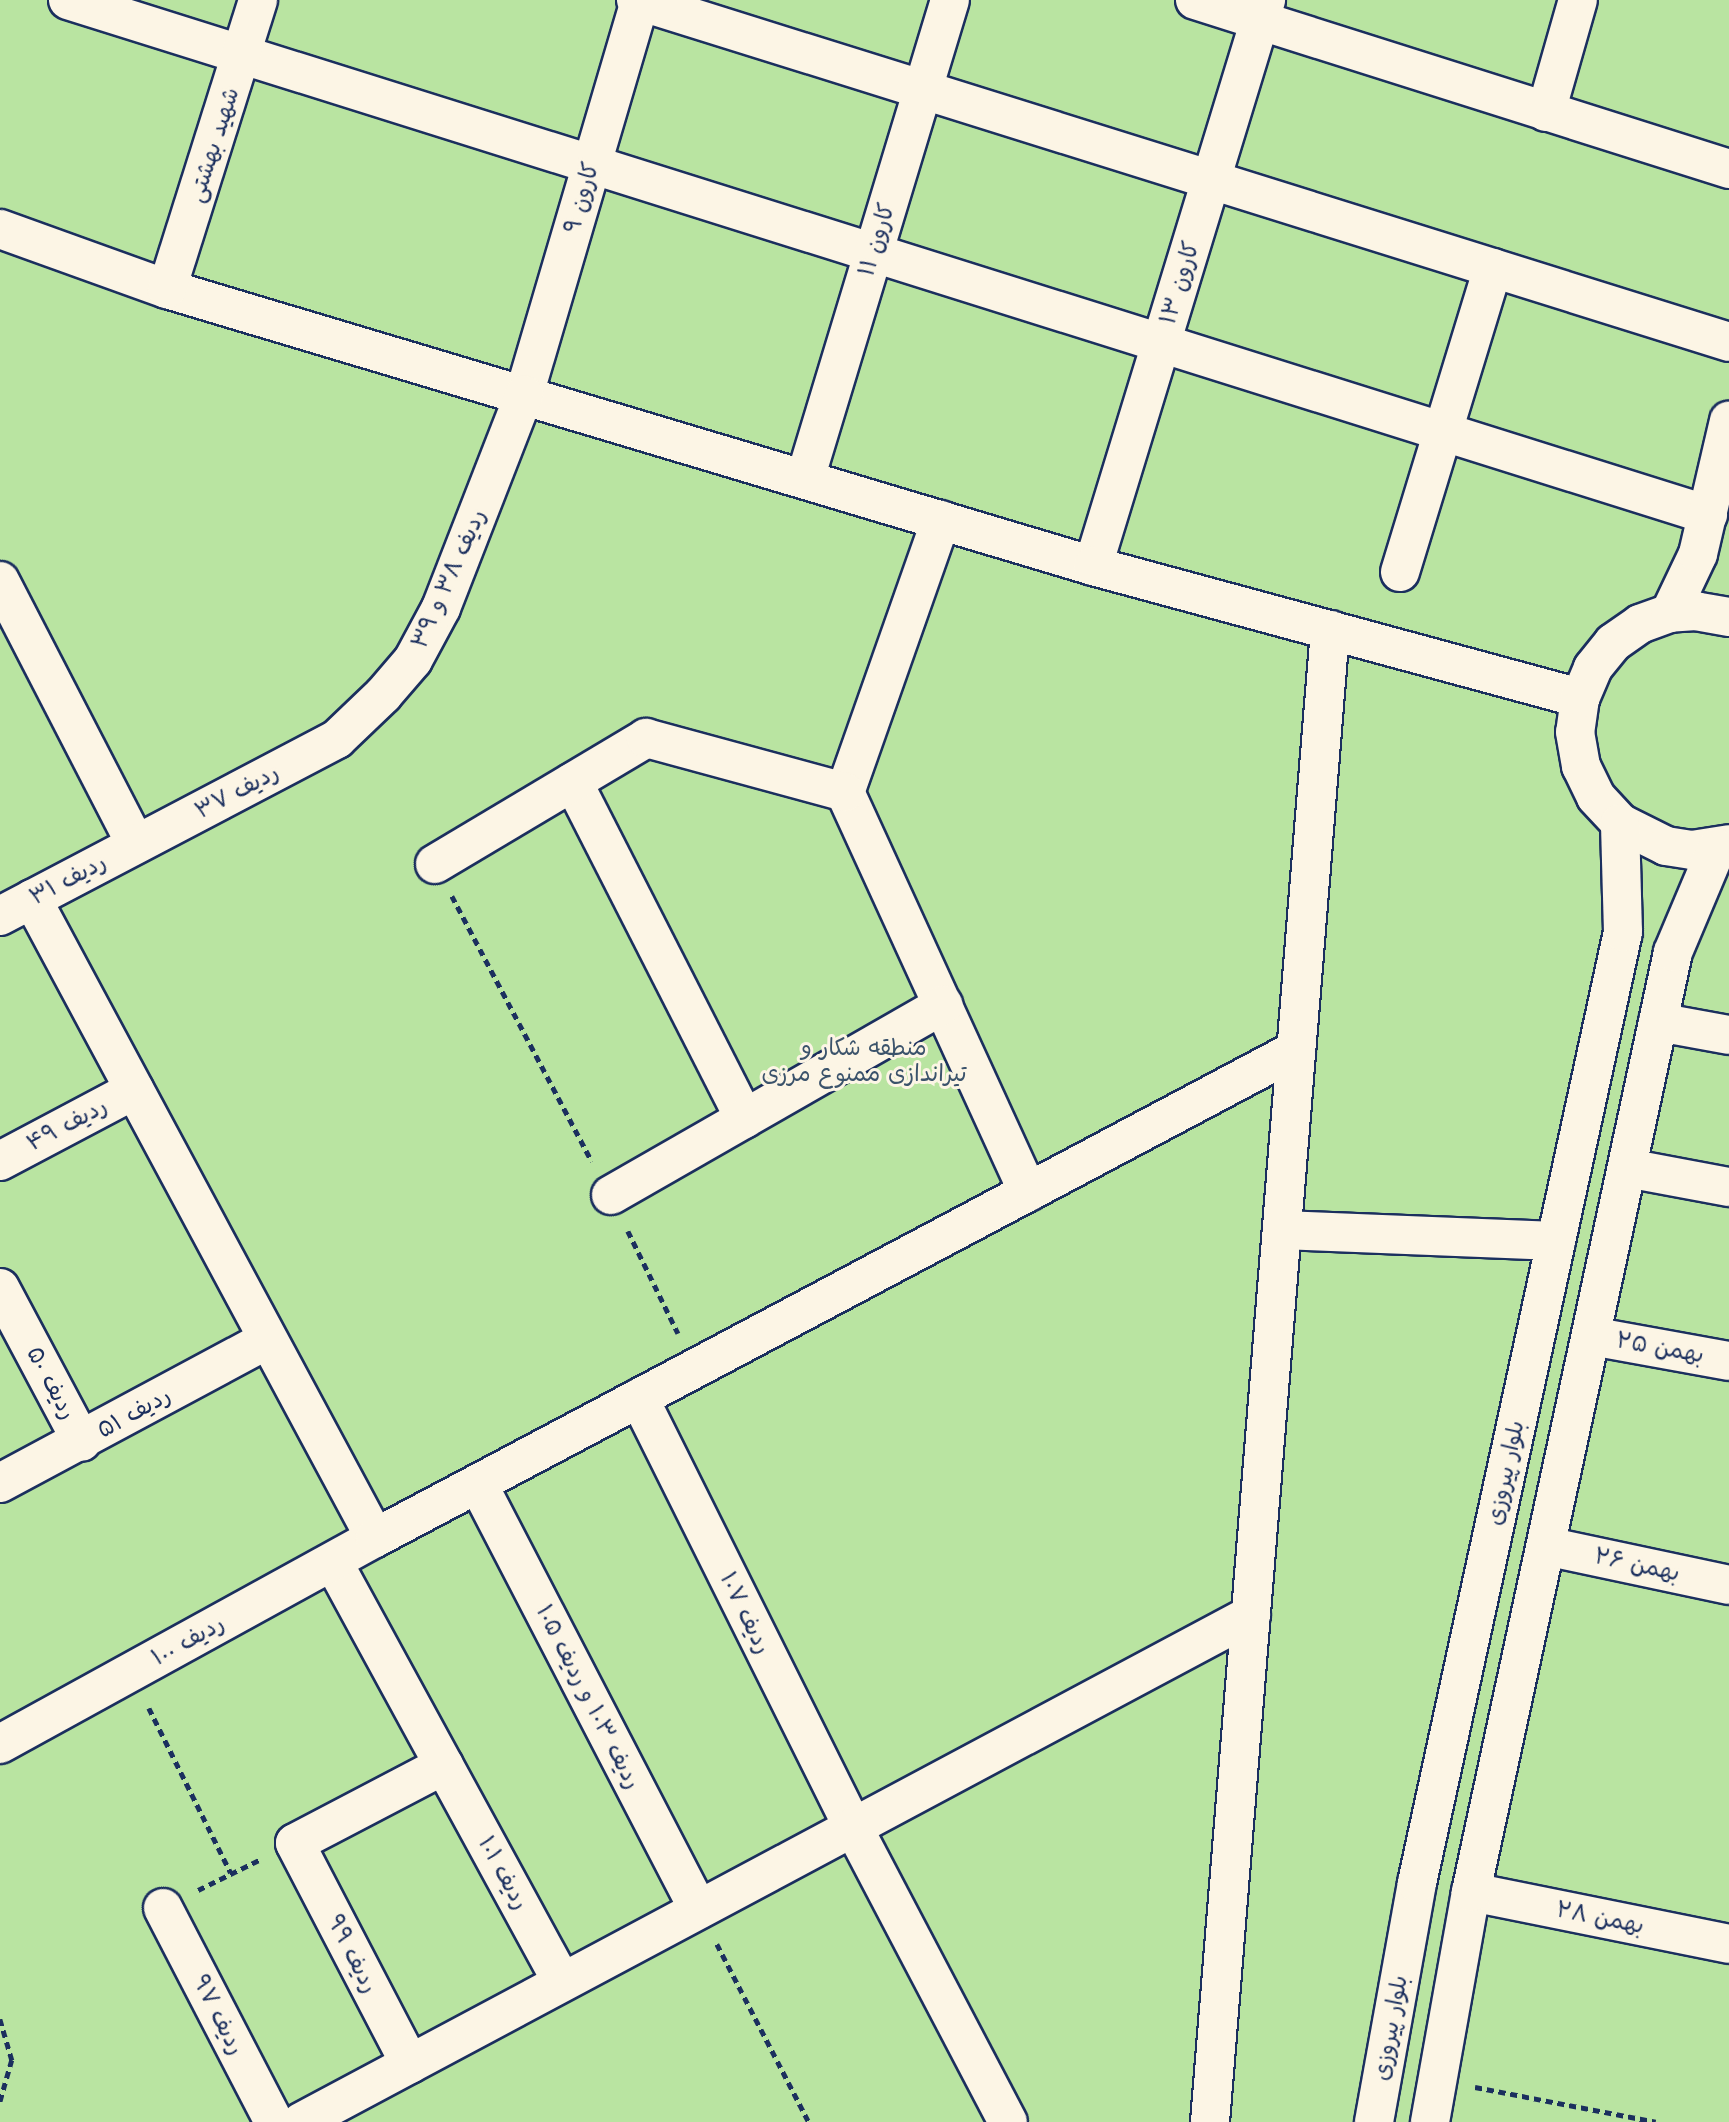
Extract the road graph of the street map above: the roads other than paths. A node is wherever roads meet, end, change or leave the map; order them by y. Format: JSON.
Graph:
{"nodes":[{"id":1,"x":68,"y":0,"type":"edge"},
{"id":2,"x":258,"y":0,"type":"edge"},
{"id":3,"x":639,"y":0,"type":"edge"},
{"id":4,"x":950,"y":0,"type":"edge"},
{"id":5,"x":1195,"y":0,"type":"edge"},
{"id":6,"x":1578,"y":0,"type":"edge"},
{"id":7,"x":1263,"y":10,"type":"edge"},
{"id":8,"x":243,"y":53,"type":"junction"},
{"id":9,"x":923,"y":90,"type":"junction"},
{"id":10,"x":1546,"y":112,"type":"junction"},
{"id":11,"x":593,"y":163,"type":"junction"},
{"id":12,"x":1729,"y":169,"type":"edge"},
{"id":13,"x":1211,"y":180,"type":"junction"},
{"id":14,"x":0,"y":229,"type":"edge"},
{"id":15,"x":874,"y":252,"type":"junction"},
{"id":16,"x":1493,"y":268,"type":"junction"},
{"id":17,"x":167,"y":289,"type":"junction"},
{"id":18,"x":1729,"y":342,"type":"edge"},
{"id":19,"x":1162,"y":343,"type":"junction"},
{"id":20,"x":524,"y":395,"type":"junction"},
{"id":21,"x":1729,"y":421,"type":"edge"},
{"id":22,"x":1443,"y":432,"type":"junction"},
{"id":23,"x":805,"y":479,"type":"junction"},
{"id":24,"x":1708,"y":515,"type":"junction"},
{"id":25,"x":941,"y":520,"type":"junction"},
{"id":26,"x":1093,"y":566,"type":"junction"},
{"id":27,"x":1400,"y":572,"type":"dead end"},
{"id":28,"x":0,"y":581,"type":"edge"},
{"id":29,"x":1670,"y":613,"type":"junction"},
{"id":30,"x":1729,"y":617,"type":"edge"},
{"id":31,"x":1330,"y":630,"type":"junction"},
{"id":32,"x":1580,"y":698,"type":"junction"},
{"id":33,"x":337,"y":739,"type":"joint"},
{"id":34,"x":573,"y":782,"type":"junction"},
{"id":35,"x":845,"y":792,"type":"junction"},
{"id":36,"x":1620,"y":823,"type":"junction"},
{"id":37,"x":136,"y":844,"type":"junction"},
{"id":38,"x":1723,"y":846,"type":"edge"},
{"id":39,"x":435,"y":864,"type":"road end"},
{"id":40,"x":16,"y":907,"type":"edge"},
{"id":41,"x":943,"y":1005,"type":"junction"},
{"id":42,"x":1658,"y":1022,"type":"junction"},
{"id":43,"x":1729,"y":1035,"type":"edge"},
{"id":44,"x":1296,"y":1050,"type":"junction"},
{"id":45,"x":135,"y":1090,"type":"junction"},
{"id":46,"x":745,"y":1119,"type":"junction"},
{"id":47,"x":0,"y":1161,"type":"edge"},
{"id":48,"x":1627,"y":1168,"type":"junction"},
{"id":49,"x":1729,"y":1187,"type":"edge"},
{"id":50,"x":1028,"y":1192,"type":"junction"},
{"id":51,"x":611,"y":1195,"type":"road end"},
{"id":52,"x":1282,"y":1230,"type":"junction"},
{"id":53,"x":1556,"y":1241,"type":"junction"},
{"id":54,"x":0,"y":1288,"type":"edge"},
{"id":55,"x":1591,"y":1336,"type":"junction"},
{"id":56,"x":267,"y":1340,"type":"junction"},
{"id":57,"x":1729,"y":1361,"type":"edge"},
{"id":58,"x":639,"y":1398,"type":"junction"},
{"id":59,"x":82,"y":1442,"type":"junction"},
{"id":60,"x":0,"y":1483,"type":"edge"},
{"id":61,"x":478,"y":1484,"type":"junction"},
{"id":62,"x":375,"y":1538,"type":"junction"},
{"id":63,"x":1546,"y":1546,"type":"junction"},
{"id":64,"x":333,"y":1562,"type":"junction"},
{"id":65,"x":1729,"y":1585,"type":"edge"},
{"id":66,"x":1251,"y":1615,"type":"junction"},
{"id":67,"x":0,"y":1744,"type":"edge"},
{"id":68,"x":444,"y":1765,"type":"junction"},
{"id":69,"x":853,"y":1827,"type":"junction"},
{"id":70,"x":1471,"y":1892,"type":"junction"},
{"id":71,"x":163,"y":1908,"type":"road end"},
{"id":72,"x":698,"y":1909,"type":"junction"},
{"id":73,"x":1729,"y":1944,"type":"edge"},
{"id":74,"x":562,"y":1982,"type":"junction"},
{"id":75,"x":410,"y":2064,"type":"junction"},
{"id":76,"x":274,"y":2122,"type":"edge"},
{"id":77,"x":301,"y":2122,"type":"edge"},
{"id":78,"x":1008,"y":2122,"type":"edge"},
{"id":79,"x":1210,"y":2122,"type":"edge"},
{"id":80,"x":1374,"y":2122,"type":"edge"},
{"id":81,"x":1430,"y":2122,"type":"edge"}],
"edges":[{"from":1,"to":8,"type":"street"},
{"from":2,"to":8,"type":"street","name":"شهید بهشتی"},
{"from":3,"to":9,"type":"street"},
{"from":3,"to":11,"type":"street","name":"کارون ۹"},
{"from":4,"to":9,"type":"street","name":"کارون ۱۱"},
{"from":5,"to":7,"type":"street"},
{"from":6,"to":10,"type":"street"},
{"from":7,"to":10,"type":"street"},
{"from":7,"to":13,"type":"street","name":"کارون ۱۳"},
{"from":8,"to":11,"type":"street"},
{"from":8,"to":17,"type":"street","name":"شهید بهشتی"},
{"from":9,"to":13,"type":"street"},
{"from":9,"to":15,"type":"street","name":"کارون ۱۱"},
{"from":10,"to":12,"type":"street"},
{"from":11,"to":15,"type":"street"},
{"from":11,"to":20,"type":"street","name":"کارون ۹"},
{"from":13,"to":16,"type":"street"},
{"from":13,"to":19,"type":"street","name":"کارون ۱۳"},
{"from":14,"to":17,"type":"street"},
{"from":15,"to":19,"type":"street"},
{"from":15,"to":23,"type":"street","name":"کارون ۱۱"},
{"from":16,"to":18,"type":"street"},
{"from":16,"to":22,"type":"street"},
{"from":17,"to":20,"type":"street"},
{"from":19,"to":22,"type":"street"},
{"from":19,"to":26,"type":"street","name":"کارون ۱۳"},
{"from":20,"to":23,"type":"street"},
{"from":20,"to":33,"type":"street","name":"ردیف ۳۸ و ۳۹"},
{"from":21,"to":24,"type":"street"},
{"from":22,"to":24,"type":"street"},
{"from":22,"to":27,"type":"street"},
{"from":23,"to":25,"type":"street"},
{"from":24,"to":29,"type":"street"},
{"from":25,"to":26,"type":"street"},
{"from":25,"to":35,"type":"street"},
{"from":26,"to":31,"type":"street"},
{"from":28,"to":37,"type":"street"},
{"from":29,"to":30,"type":"street"},
{"from":29,"to":32,"type":"street"},
{"from":31,"to":32,"type":"street"},
{"from":31,"to":44,"type":"street"},
{"from":32,"to":36,"type":"street"},
{"from":33,"to":37,"type":"street","name":"ردیف ۳۷"},
{"from":34,"to":35,"type":"street"},
{"from":34,"to":39,"type":"street"},
{"from":34,"to":46,"type":"street"},
{"from":35,"to":41,"type":"street"},
{"from":36,"to":38,"type":"street"},
{"from":36,"to":53,"type":"street","name":"بلوار پیروزی"},
{"from":37,"to":40,"type":"street","name":"ردیف ۳۱"},
{"from":38,"to":42,"type":"street"},
{"from":40,"to":45,"type":"street"},
{"from":41,"to":46,"type":"street"},
{"from":41,"to":50,"type":"street"},
{"from":42,"to":43,"type":"street"},
{"from":42,"to":48,"type":"street"},
{"from":44,"to":50,"type":"street","name":"ردیف ۱۰۰"},
{"from":44,"to":52,"type":"street"},
{"from":45,"to":47,"type":"street","name":"ردیف ۴۹"},
{"from":45,"to":56,"type":"street"},
{"from":46,"to":51,"type":"street"},
{"from":48,"to":49,"type":"street"},
{"from":48,"to":55,"type":"street"},
{"from":50,"to":58,"type":"street","name":"ردیف ۱۰۰"},
{"from":52,"to":53,"type":"street"},
{"from":52,"to":66,"type":"street"},
{"from":53,"to":80,"type":"street","name":"بلوار پیروزی"},
{"from":54,"to":59,"type":"street","name":"ردیف ۵۰"},
{"from":55,"to":57,"type":"street","name":"بهمن ۲۵"},
{"from":55,"to":63,"type":"street"},
{"from":56,"to":59,"type":"street","name":"ردیف ۵۱"},
{"from":56,"to":62,"type":"street"},
{"from":58,"to":61,"type":"street","name":"ردیف ۱۰۰"},
{"from":58,"to":69,"type":"street","name":"ردیف ۱۰۷"},
{"from":59,"to":60,"type":"street","name":"ردیف ۵۱"},
{"from":61,"to":62,"type":"street","name":"ردیف ۱۰۰"},
{"from":61,"to":72,"type":"street","name":"ردیف ۱۰۳ و ردیف ۱۰۵"},
{"from":62,"to":64,"type":"street","name":"ردیف ۱۰۰"},
{"from":63,"to":65,"type":"street","name":"بهمن ۲۶"},
{"from":63,"to":70,"type":"street"},
{"from":64,"to":67,"type":"street","name":"ردیف ۱۰۰"},
{"from":64,"to":68,"type":"street","name":"ردیف ۱۰۱"},
{"from":66,"to":69,"type":"street"},
{"from":66,"to":79,"type":"street"},
{"from":68,"to":74,"type":"street","name":"ردیف ۱۰۱"},
{"from":68,"to":75,"type":"street","name":"ردیف ۹۹"},
{"from":69,"to":72,"type":"street"},
{"from":69,"to":78,"type":"street","name":"ردیف ۱۰۷"},
{"from":70,"to":73,"type":"street","name":"بهمن ۲۸"},
{"from":70,"to":81,"type":"street"},
{"from":71,"to":76,"type":"street","name":"ردیف ۹۷"},
{"from":72,"to":74,"type":"street"},
{"from":74,"to":75,"type":"street"},
{"from":75,"to":77,"type":"street"}]}
